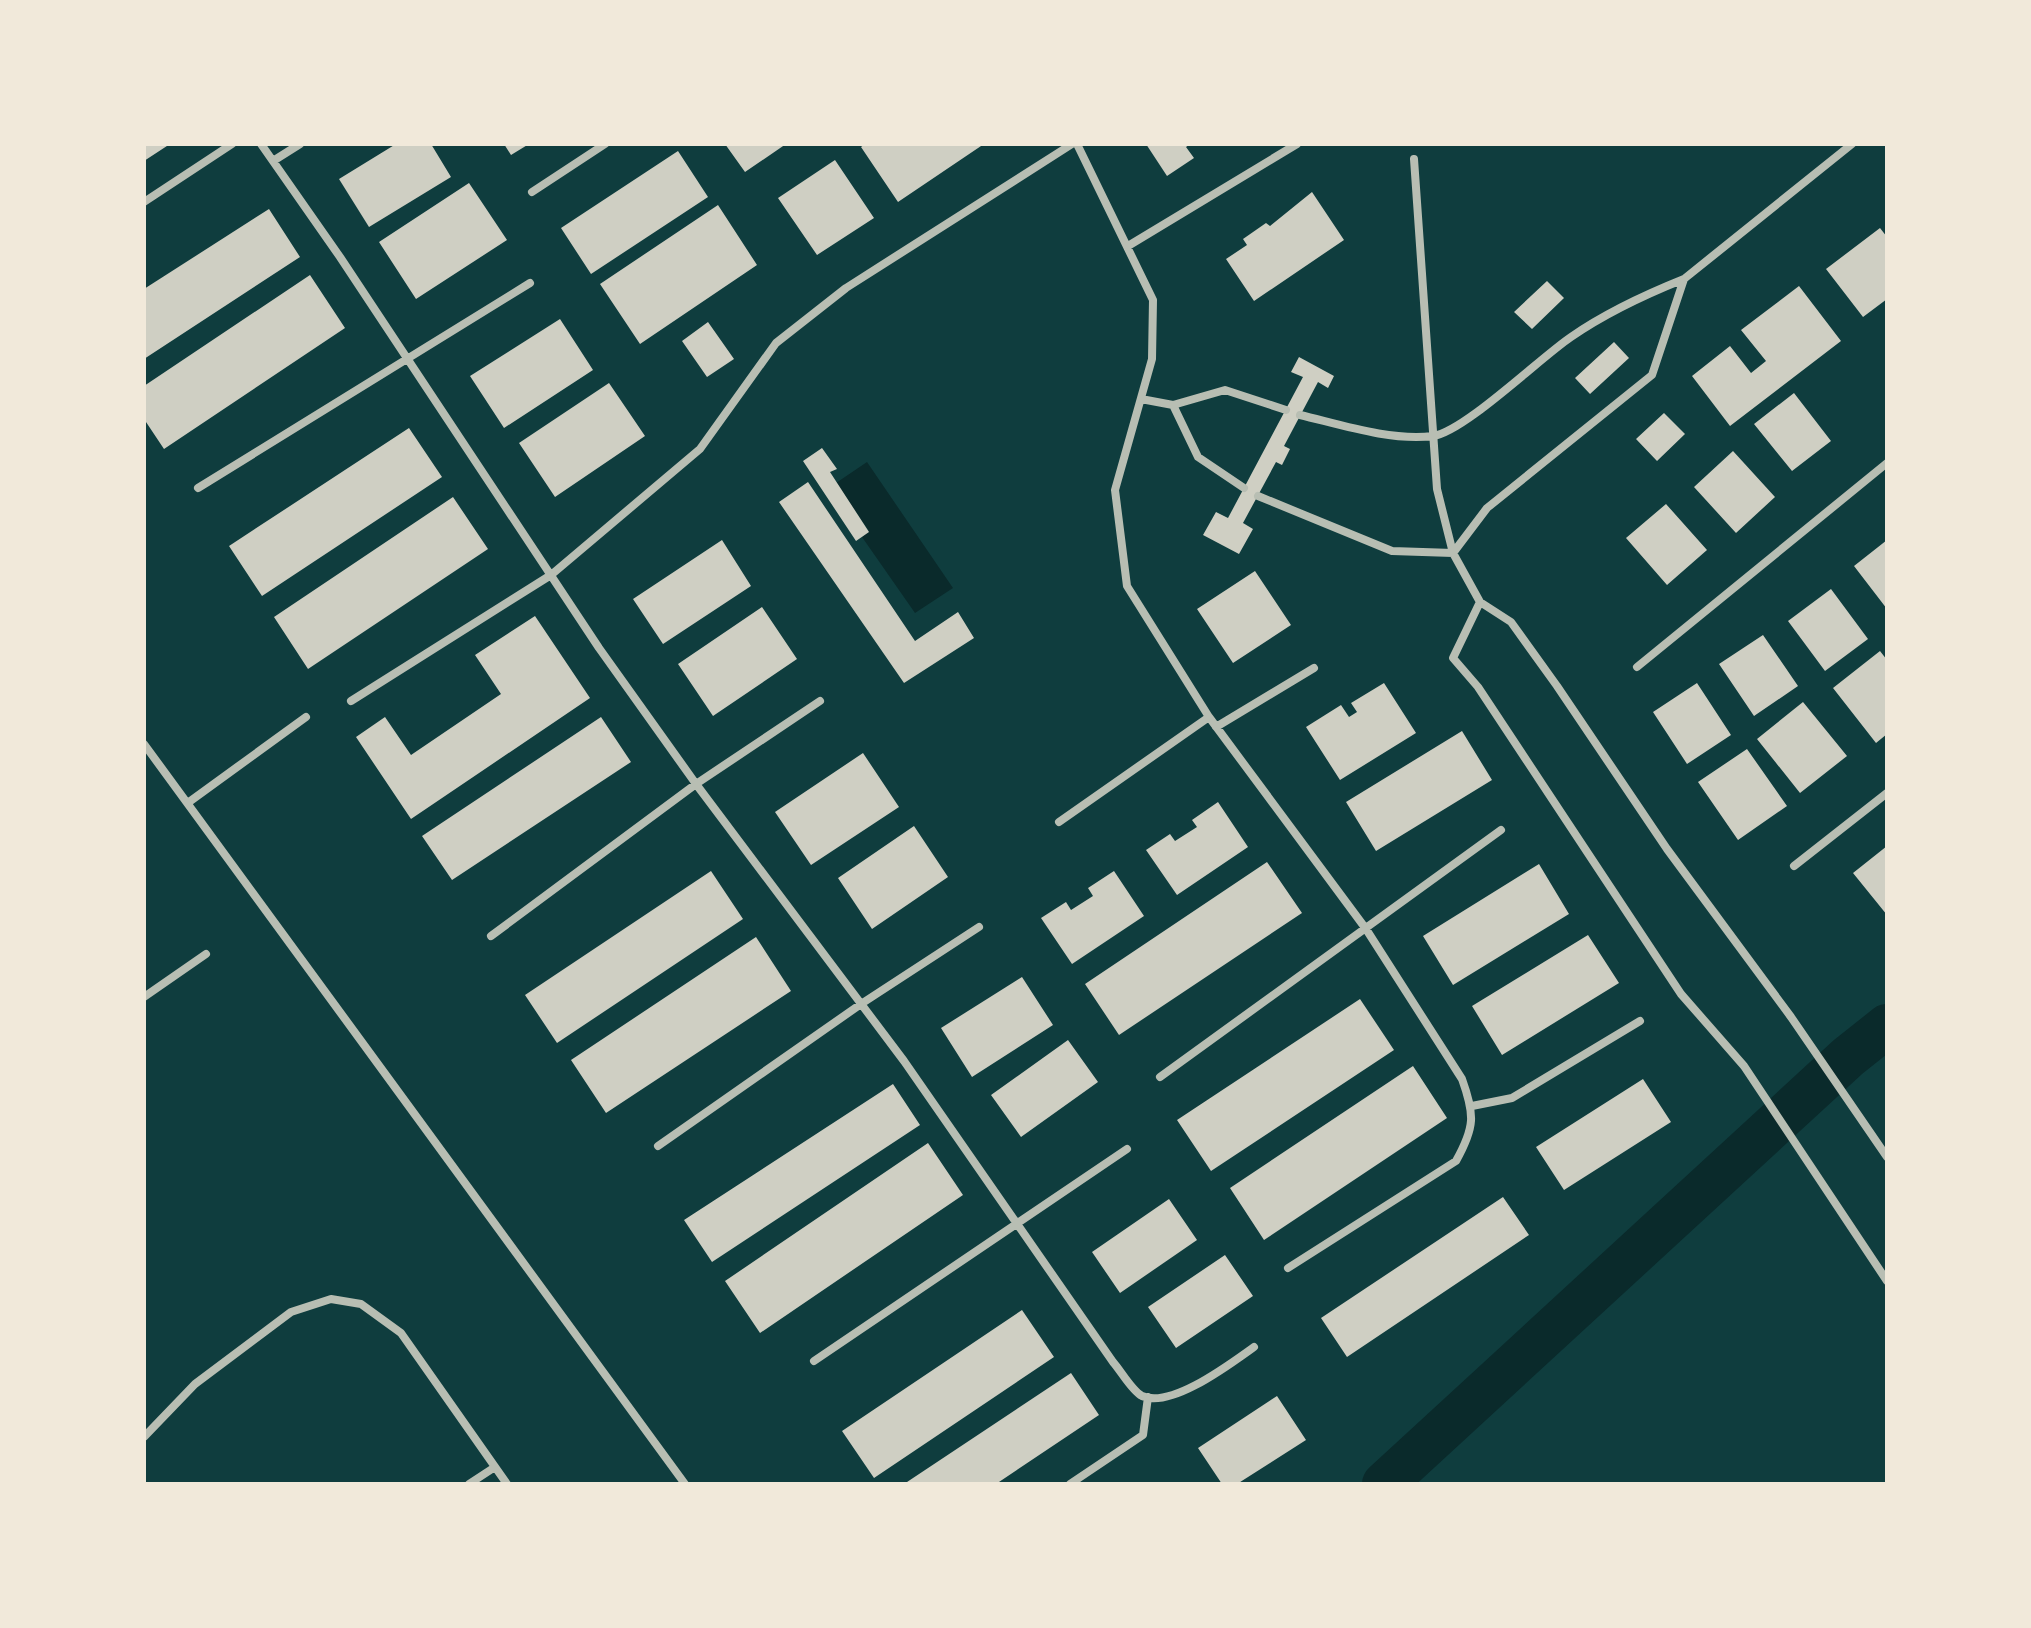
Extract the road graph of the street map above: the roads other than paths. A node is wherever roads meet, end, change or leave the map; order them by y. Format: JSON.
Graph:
{"nodes":[{"id":1,"x":232,"y":144,"type":"edge"},
{"id":2,"x":261,"y":144,"type":"edge"},
{"id":3,"x":300,"y":144,"type":"edge"},
{"id":4,"x":605,"y":144,"type":"edge"},
{"id":5,"x":1074,"y":144,"type":"edge"},
{"id":6,"x":1297,"y":144,"type":"edge"},
{"id":7,"x":1852,"y":144,"type":"edge"},
{"id":8,"x":1414,"y":159,"type":"dead end"},
{"id":9,"x":273,"y":161,"type":"junction"},
{"id":10,"x":532,"y":192,"type":"dead end"},
{"id":11,"x":144,"y":202,"type":"edge"},
{"id":12,"x":1128,"y":246,"type":"junction"},
{"id":13,"x":1684,"y":279,"type":"junction"},
{"id":14,"x":530,"y":283,"type":"dead end"},
{"id":15,"x":408,"y":359,"type":"junction"},
{"id":16,"x":1141,"y":399,"type":"junction"},
{"id":17,"x":1173,"y":405,"type":"junction"},
{"id":18,"x":1286,"y":410,"type":"dead end"},
{"id":19,"x":1300,"y":415,"type":"dead end"},
{"id":20,"x":1435,"y":436,"type":"junction"},
{"id":21,"x":1887,"y":463,"type":"edge"},
{"id":22,"x":198,"y":488,"type":"dead end"},
{"id":23,"x":1244,"y":488,"type":"dead end"},
{"id":24,"x":1258,"y":496,"type":"dead end"},
{"id":25,"x":1453,"y":553,"type":"junction"},
{"id":26,"x":551,"y":575,"type":"junction"},
{"id":27,"x":1480,"y":602,"type":"junction"},
{"id":28,"x":1637,"y":667,"type":"dead end"},
{"id":29,"x":1314,"y":668,"type":"dead end"},
{"id":30,"x":351,"y":701,"type":"dead end"},
{"id":31,"x":820,"y":701,"type":"dead end"},
{"id":32,"x":306,"y":717,"type":"dead end"},
{"id":33,"x":1209,"y":717,"type":"junction"},
{"id":34,"x":1216,"y":727,"type":"junction"},
{"id":35,"x":144,"y":744,"type":"edge"},
{"id":36,"x":696,"y":784,"type":"junction"},
{"id":37,"x":1887,"y":793,"type":"edge"},
{"id":38,"x":189,"y":802,"type":"junction"},
{"id":39,"x":1059,"y":822,"type":"dead end"},
{"id":40,"x":1501,"y":830,"type":"dead end"},
{"id":41,"x":1794,"y":866,"type":"dead end"},
{"id":42,"x":979,"y":927,"type":"dead end"},
{"id":43,"x":1366,"y":929,"type":"junction"},
{"id":44,"x":491,"y":936,"type":"dead end"},
{"id":45,"x":206,"y":954,"type":"dead end"},
{"id":46,"x":144,"y":997,"type":"edge"},
{"id":47,"x":861,"y":1004,"type":"junction"},
{"id":48,"x":1640,"y":1021,"type":"dead end"},
{"id":49,"x":1160,"y":1077,"type":"dead end"},
{"id":50,"x":1472,"y":1106,"type":"junction"},
{"id":51,"x":658,"y":1146,"type":"dead end"},
{"id":52,"x":1127,"y":1149,"type":"dead end"},
{"id":53,"x":1887,"y":1157,"type":"edge"},
{"id":54,"x":1017,"y":1223,"type":"junction"},
{"id":55,"x":1288,"y":1268,"type":"dead end"},
{"id":56,"x":1887,"y":1281,"type":"edge"},
{"id":57,"x":1254,"y":1347,"type":"dead end"},
{"id":58,"x":814,"y":1361,"type":"dead end"},
{"id":59,"x":1148,"y":1397,"type":"junction"},
{"id":60,"x":144,"y":1437,"type":"edge"},
{"id":61,"x":495,"y":1467,"type":"junction"},
{"id":62,"x":469,"y":1484,"type":"edge"},
{"id":63,"x":507,"y":1484,"type":"edge"},
{"id":64,"x":685,"y":1484,"type":"edge"},
{"id":65,"x":1070,"y":1484,"type":"edge"}],
"edges":[{"from":1,"to":11,"type":"street"},
{"from":2,"to":9,"type":"street"},
{"from":3,"to":9,"type":"street"},
{"from":4,"to":10,"type":"street"},
{"from":5,"to":12,"type":"street"},
{"from":5,"to":26,"type":"street"},
{"from":6,"to":12,"type":"street"},
{"from":7,"to":13,"type":"street"},
{"from":8,"to":20,"type":"street"},
{"from":9,"to":15,"type":"street"},
{"from":12,"to":16,"type":"street"},
{"from":13,"to":20,"type":"street"},
{"from":13,"to":25,"type":"street"},
{"from":14,"to":15,"type":"street"},
{"from":15,"to":22,"type":"street"},
{"from":15,"to":26,"type":"street"},
{"from":16,"to":17,"type":"street"},
{"from":16,"to":33,"type":"street"},
{"from":17,"to":18,"type":"street"},
{"from":17,"to":23,"type":"street"},
{"from":19,"to":20,"type":"street"},
{"from":20,"to":25,"type":"street"},
{"from":21,"to":28,"type":"street"},
{"from":24,"to":25,"type":"street"},
{"from":25,"to":27,"type":"street"},
{"from":26,"to":30,"type":"street"},
{"from":26,"to":36,"type":"street"},
{"from":27,"to":53,"type":"street"},
{"from":27,"to":56,"type":"street"},
{"from":29,"to":34,"type":"street"},
{"from":31,"to":36,"type":"street"},
{"from":32,"to":38,"type":"street"},
{"from":33,"to":34,"type":"street"},
{"from":33,"to":39,"type":"street"},
{"from":34,"to":43,"type":"street"},
{"from":35,"to":38,"type":"street"},
{"from":36,"to":44,"type":"street"},
{"from":36,"to":47,"type":"street"},
{"from":37,"to":41,"type":"street"},
{"from":38,"to":64,"type":"street"},
{"from":40,"to":43,"type":"street"},
{"from":42,"to":47,"type":"street"},
{"from":43,"to":49,"type":"street"},
{"from":43,"to":50,"type":"street"},
{"from":45,"to":46,"type":"street"},
{"from":47,"to":51,"type":"street"},
{"from":47,"to":54,"type":"street"},
{"from":48,"to":50,"type":"street"},
{"from":50,"to":55,"type":"street"},
{"from":52,"to":54,"type":"street"},
{"from":54,"to":58,"type":"street"},
{"from":54,"to":59,"type":"street"},
{"from":57,"to":59,"type":"street"},
{"from":59,"to":65,"type":"street"},
{"from":60,"to":61,"type":"street"},
{"from":61,"to":62,"type":"street"},
{"from":61,"to":63,"type":"street"}]}
